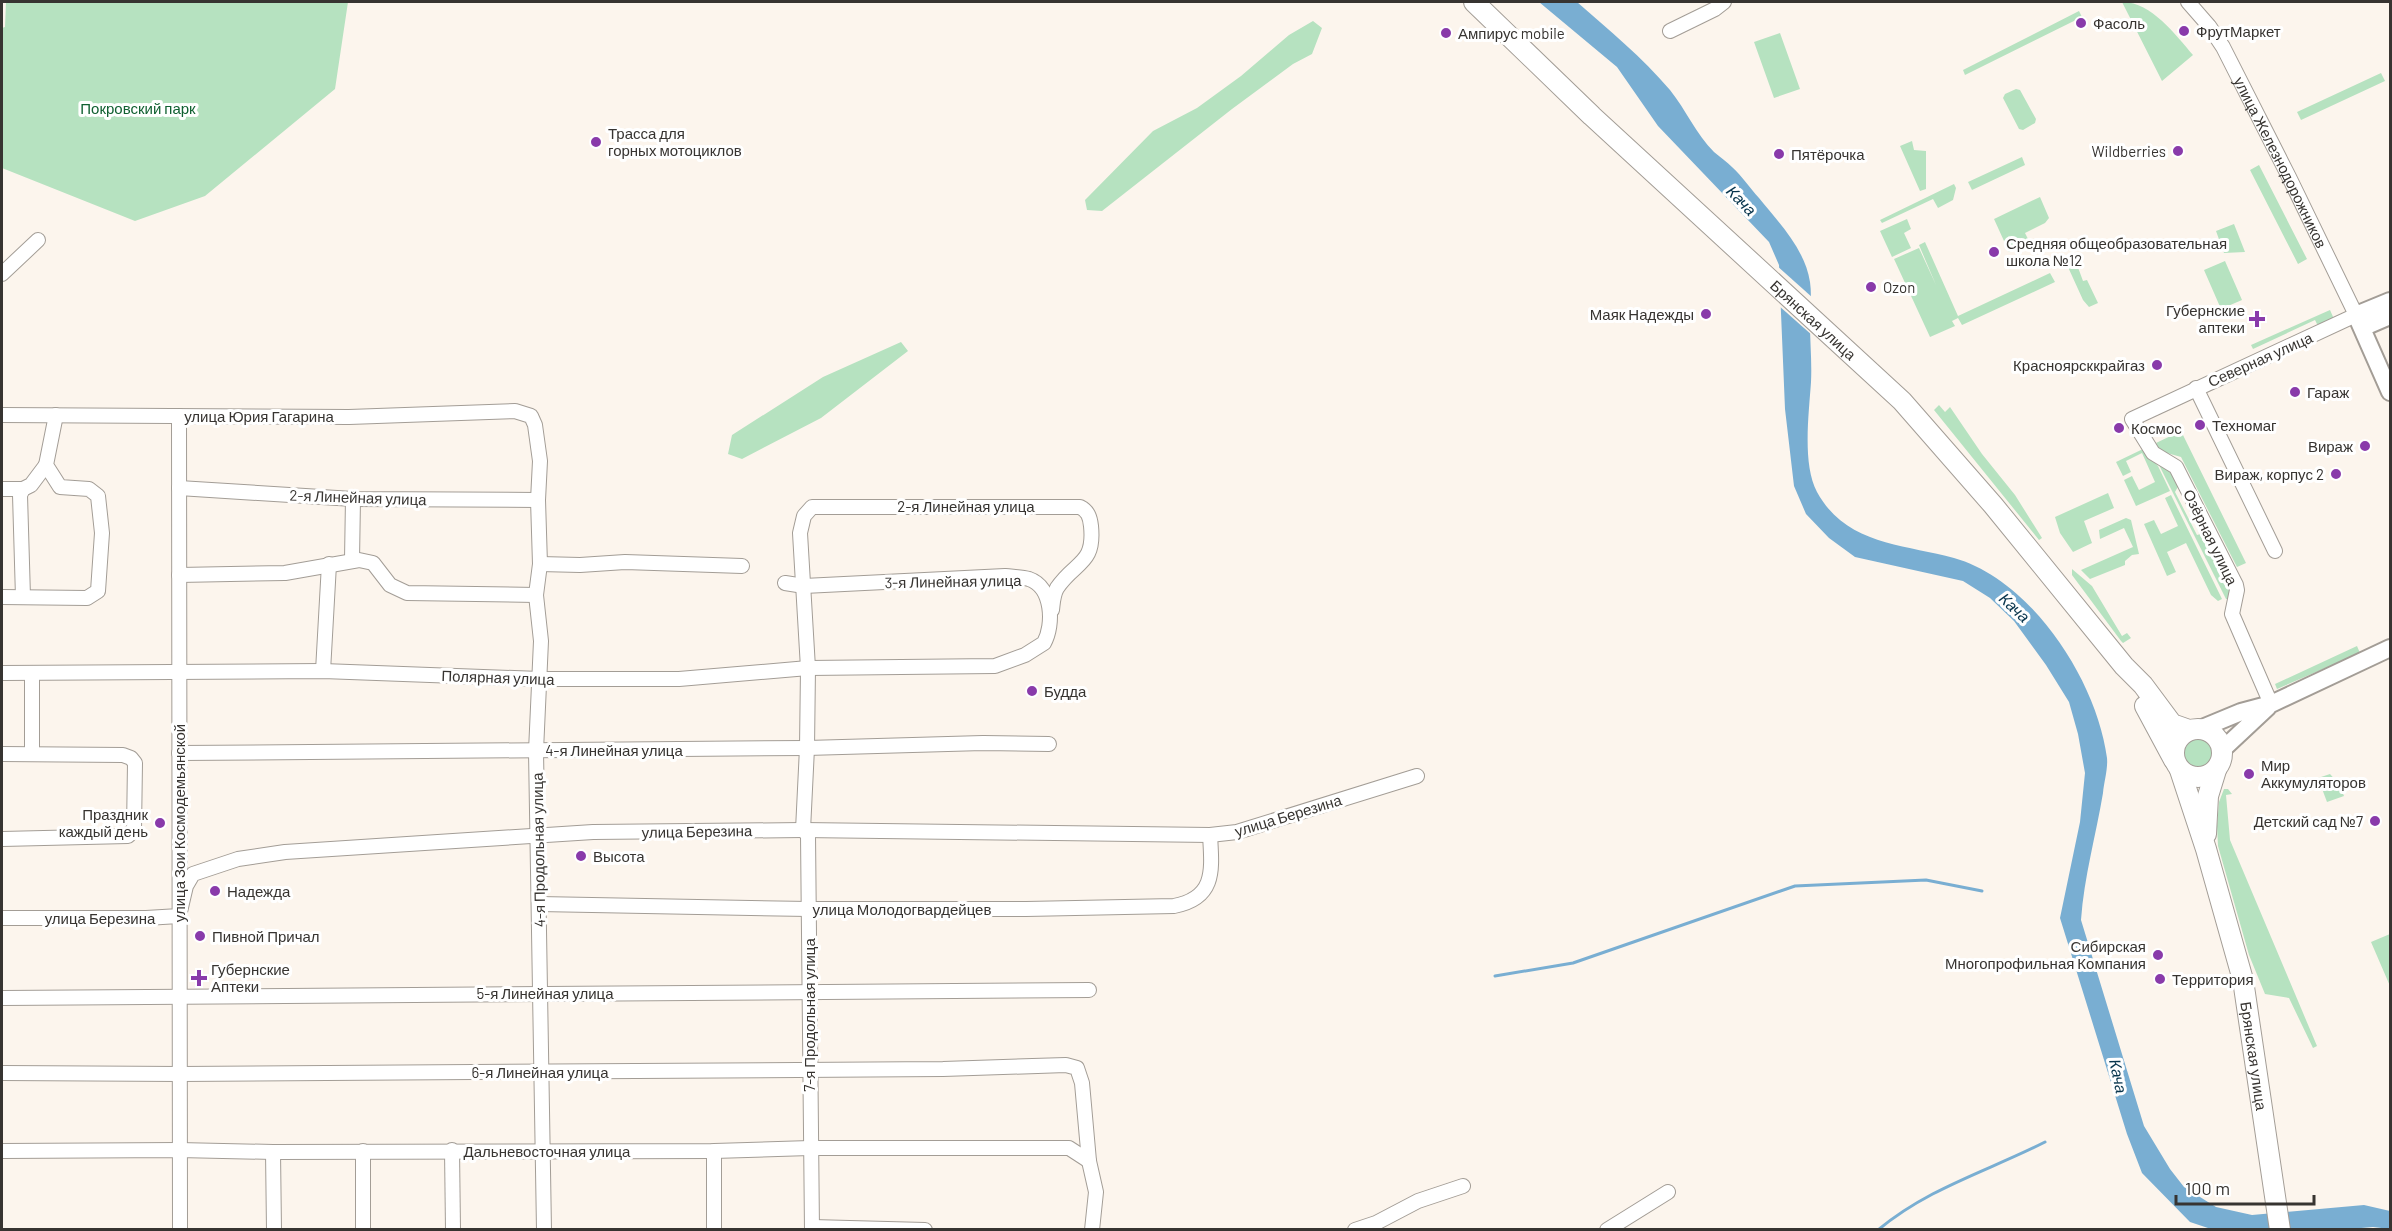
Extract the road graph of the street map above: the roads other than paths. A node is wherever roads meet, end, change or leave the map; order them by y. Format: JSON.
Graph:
{"nodes":[{"id":1,"x":1474,"y":2,"type":"edge"},
{"id":2,"x":1724,"y":2,"type":"edge"},
{"id":3,"x":2188,"y":2,"type":"edge"},
{"id":4,"x":1670,"y":31,"type":"dead end"},
{"id":5,"x":38,"y":240,"type":"dead end"},
{"id":6,"x":2,"y":274,"type":"edge"},
{"id":7,"x":2391,"y":301,"type":"edge"},
{"id":8,"x":2391,"y":316,"type":"edge"},
{"id":9,"x":2353,"y":322,"type":"junction"},
{"id":10,"x":2196,"y":388,"type":"junction"},
{"id":11,"x":2391,"y":392,"type":"edge"},
{"id":12,"x":516,"y":411,"type":"joint"},
{"id":13,"x":2,"y":415,"type":"edge"},
{"id":14,"x":56,"y":415,"type":"junction"},
{"id":15,"x":179,"y":416,"type":"junction"},
{"id":16,"x":2132,"y":419,"type":"joint"},
{"id":17,"x":46,"y":465,"type":"junction"},
{"id":18,"x":179,"y":488,"type":"junction"},
{"id":19,"x":2,"y":489,"type":"edge"},
{"id":20,"x":23,"y":489,"type":"junction"},
{"id":21,"x":353,"y":499,"type":"junction"},
{"id":22,"x":538,"y":500,"type":"junction"},
{"id":23,"x":2275,"y":551,"type":"dead end"},
{"id":24,"x":352,"y":560,"type":"junction"},
{"id":25,"x":329,"y":564,"type":"junction"},
{"id":26,"x":540,"y":564,"type":"junction"},
{"id":27,"x":742,"y":566,"type":"dead end"},
{"id":28,"x":179,"y":575,"type":"junction"},
{"id":29,"x":785,"y":583,"type":"dead end"},
{"id":30,"x":804,"y":586,"type":"junction"},
{"id":31,"x":536,"y":595,"type":"junction"},
{"id":32,"x":2,"y":597,"type":"edge"},
{"id":33,"x":23,"y":597,"type":"junction"},
{"id":34,"x":1051,"y":612,"type":"junction"},
{"id":35,"x":2391,"y":648,"type":"edge"},
{"id":36,"x":2124,"y":666,"type":"junction"},
{"id":37,"x":807,"y":668,"type":"junction"},
{"id":38,"x":323,"y":671,"type":"junction"},
{"id":39,"x":180,"y":672,"type":"junction"},
{"id":40,"x":2,"y":673,"type":"edge"},
{"id":41,"x":32,"y":673,"type":"junction"},
{"id":42,"x":540,"y":679,"type":"junction"},
{"id":43,"x":2271,"y":704,"type":"junction"},
{"id":44,"x":2195,"y":729,"type":"junction"},
{"id":45,"x":1049,"y":744,"type":"dead end"},
{"id":46,"x":807,"y":748,"type":"junction"},
{"id":47,"x":2222,"y":750,"type":"junction"},
{"id":48,"x":536,"y":751,"type":"junction"},
{"id":49,"x":179,"y":753,"type":"junction"},
{"id":50,"x":2,"y":754,"type":"edge"},
{"id":51,"x":32,"y":754,"type":"junction"},
{"id":52,"x":2177,"y":765,"type":"junction"},
{"id":53,"x":2216,"y":770,"type":"junction"},
{"id":54,"x":1417,"y":776,"type":"dead end"},
{"id":55,"x":802,"y":830,"type":"junction"},
{"id":56,"x":539,"y":835,"type":"junction"},
{"id":57,"x":1210,"y":835,"type":"junction"},
{"id":58,"x":2,"y":839,"type":"edge"},
{"id":59,"x":2206,"y":849,"type":"junction"},
{"id":60,"x":539,"y":904,"type":"junction"},
{"id":61,"x":809,"y":909,"type":"junction"},
{"id":62,"x":179,"y":916,"type":"junction"},
{"id":63,"x":2,"y":918,"type":"edge"},
{"id":64,"x":1089,"y":990,"type":"dead end"},
{"id":65,"x":540,"y":992,"type":"junction"},
{"id":66,"x":809,"y":992,"type":"junction"},
{"id":67,"x":179,"y":996,"type":"junction"},
{"id":68,"x":2,"y":998,"type":"edge"},
{"id":69,"x":809,"y":1070,"type":"junction"},
{"id":70,"x":2,"y":1072,"type":"edge"},
{"id":71,"x":540,"y":1072,"type":"junction"},
{"id":72,"x":180,"y":1074,"type":"junction"},
{"id":73,"x":810,"y":1148,"type":"junction"},
{"id":74,"x":179,"y":1150,"type":"junction"},
{"id":75,"x":452,"y":1150,"type":"junction"},
{"id":76,"x":542,"y":1150,"type":"junction"},
{"id":77,"x":2,"y":1151,"type":"edge"},
{"id":78,"x":363,"y":1151,"type":"junction"},
{"id":79,"x":714,"y":1151,"type":"junction"},
{"id":80,"x":273,"y":1152,"type":"junction"},
{"id":81,"x":1089,"y":1161,"type":"junction"},
{"id":82,"x":1463,"y":1186,"type":"dead end"},
{"id":83,"x":1668,"y":1192,"type":"dead end"},
{"id":84,"x":812,"y":1228,"type":"edge"},
{"id":85,"x":180,"y":1230,"type":"edge"},
{"id":86,"x":274,"y":1230,"type":"edge"},
{"id":87,"x":363,"y":1230,"type":"edge"},
{"id":88,"x":453,"y":1230,"type":"edge"},
{"id":89,"x":544,"y":1230,"type":"edge"},
{"id":90,"x":714,"y":1230,"type":"edge"},
{"id":91,"x":925,"y":1230,"type":"edge"},
{"id":92,"x":1092,"y":1230,"type":"edge"},
{"id":93,"x":1355,"y":1230,"type":"edge"},
{"id":94,"x":1606,"y":1230,"type":"edge"},
{"id":95,"x":2280,"y":1230,"type":"edge"}],
"edges":[{"from":1,"to":36,"type":"highway","name":"Брянская улица"},
{"from":2,"to":4,"type":"street"},
{"from":3,"to":9,"type":"street","name":"улица Железнодорожников"},
{"from":5,"to":6,"type":"street"},
{"from":7,"to":9,"type":"main road","name":"Северная улица"},
{"from":8,"to":9,"type":"main road","name":"Северная улица"},
{"from":9,"to":10,"type":"street","name":"Северная улица"},
{"from":9,"to":11,"type":"main road"},
{"from":10,"to":16,"type":"street","name":"Северная улица"},
{"from":10,"to":23,"type":"street"},
{"from":12,"to":15,"type":"street","name":"улица Юрия Гагарина"},
{"from":12,"to":22,"type":"street","name":"4-я Продольная улица"},
{"from":13,"to":14,"type":"street","name":"улица Юрия Гагарина"},
{"from":14,"to":15,"type":"street","name":"улица Юрия Гагарина"},
{"from":14,"to":17,"type":"street"},
{"from":15,"to":18,"type":"street","name":"улица Зои Космодемьянской"},
{"from":16,"to":43,"type":"street","name":"Озёрная улица"},
{"from":17,"to":20,"type":"street"},
{"from":17,"to":33,"type":"street"},
{"from":18,"to":21,"type":"street","name":"2-я Линейная улица"},
{"from":18,"to":28,"type":"street","name":"улица Зои Космодемьянской"},
{"from":19,"to":20,"type":"street"},
{"from":20,"to":33,"type":"street"},
{"from":21,"to":22,"type":"street","name":"2-я Линейная улица"},
{"from":21,"to":24,"type":"street"},
{"from":22,"to":26,"type":"street","name":"4-я Продольная улица"},
{"from":24,"to":25,"type":"street"},
{"from":24,"to":31,"type":"street"},
{"from":25,"to":28,"type":"street"},
{"from":25,"to":38,"type":"street"},
{"from":26,"to":27,"type":"street"},
{"from":26,"to":31,"type":"street","name":"4-я Продольная улица"},
{"from":28,"to":39,"type":"street","name":"улица Зои Космодемьянской"},
{"from":29,"to":30,"type":"street","name":"3-я Линейная улица"},
{"from":30,"to":34,"type":"street","name":"3-я Линейная улица"},
{"from":30,"to":34,"type":"street","name":"2-я Линейная улица"},
{"from":30,"to":37,"type":"street","name":"7-я Продольная улица"},
{"from":31,"to":42,"type":"street","name":"4-я Продольная улица"},
{"from":32,"to":33,"type":"street"},
{"from":34,"to":37,"type":"street","name":"Полярная улица"},
{"from":35,"to":43,"type":"main road"},
{"from":36,"to":44,"type":"highway","name":"Брянская улица"},
{"from":36,"to":52,"type":"highway","name":"Брянская улица"},
{"from":37,"to":42,"type":"street","name":"Полярная улица"},
{"from":37,"to":46,"type":"street","name":"7-я Продольная улица"},
{"from":38,"to":39,"type":"street","name":"Полярная улица"},
{"from":38,"to":42,"type":"street","name":"Полярная улица"},
{"from":39,"to":41,"type":"street","name":"Полярная улица"},
{"from":39,"to":49,"type":"street","name":"улица Зои Космодемьянской"},
{"from":40,"to":41,"type":"street","name":"Полярная улица"},
{"from":41,"to":51,"type":"street"},
{"from":42,"to":48,"type":"street","name":"4-я Продольная улица"},
{"from":43,"to":44,"type":"main road"},
{"from":43,"to":47,"type":"main road"},
{"from":44,"to":47,"type":"highway","name":"Брянская улица"},
{"from":44,"to":52,"type":"highway"},
{"from":45,"to":46,"type":"street","name":"4-я Линейная улица"},
{"from":46,"to":48,"type":"street","name":"4-я Линейная улица"},
{"from":46,"to":55,"type":"street","name":"7-я Продольная улица"},
{"from":47,"to":53,"type":"highway","name":"Брянская улица"},
{"from":48,"to":49,"type":"street","name":"4-я Линейная улица"},
{"from":48,"to":56,"type":"street","name":"4-я Продольная улица"},
{"from":49,"to":62,"type":"street","name":"улица Зои Космодемьянской"},
{"from":50,"to":51,"type":"street"},
{"from":51,"to":58,"type":"street"},
{"from":52,"to":53,"type":"highway"},
{"from":52,"to":59,"type":"highway","name":"Брянская улица"},
{"from":53,"to":59,"type":"highway","name":"Брянская улица"},
{"from":54,"to":57,"type":"street","name":"улица Березина"},
{"from":55,"to":56,"type":"street","name":"улица Березина"},
{"from":55,"to":57,"type":"street","name":"улица Березина"},
{"from":55,"to":61,"type":"street","name":"7-я Продольная улица"},
{"from":56,"to":60,"type":"street","name":"4-я Продольная улица"},
{"from":56,"to":62,"type":"street","name":"улица Березина"},
{"from":57,"to":61,"type":"street","name":"улица Молодогвардейцев"},
{"from":59,"to":95,"type":"highway","name":"Брянская улица"},
{"from":60,"to":61,"type":"street","name":"улица Молодогвардейцев"},
{"from":60,"to":65,"type":"street","name":"4-я Продольная улица"},
{"from":61,"to":66,"type":"street","name":"7-я Продольная улица"},
{"from":62,"to":63,"type":"street","name":"улица Березина"},
{"from":62,"to":67,"type":"street","name":"улица Зои Космодемьянской"},
{"from":64,"to":66,"type":"street","name":"5-я Линейная улица"},
{"from":65,"to":66,"type":"street","name":"5-я Линейная улица"},
{"from":65,"to":67,"type":"street","name":"5-я Линейная улица"},
{"from":65,"to":71,"type":"street","name":"4-я Продольная улица"},
{"from":66,"to":69,"type":"street","name":"7-я Продольная улица"},
{"from":67,"to":68,"type":"street","name":"5-я Линейная улица"},
{"from":67,"to":72,"type":"street","name":"улица Зои Космодемьянской"},
{"from":69,"to":71,"type":"street","name":"6-я Линейная улица"},
{"from":69,"to":73,"type":"street","name":"7-я Продольная улица"},
{"from":69,"to":81,"type":"street","name":"6-я Линейная улица"},
{"from":70,"to":72,"type":"street","name":"6-я Линейная улица"},
{"from":71,"to":72,"type":"street","name":"6-я Линейная улица"},
{"from":71,"to":76,"type":"street","name":"4-я Продольная улица"},
{"from":72,"to":74,"type":"street","name":"улица Зои Космодемьянской"},
{"from":73,"to":79,"type":"street","name":"Дальневосточная улица"},
{"from":73,"to":81,"type":"street","name":"Дальневосточная улица"},
{"from":73,"to":84,"type":"street","name":"7-я Продольная улица"},
{"from":74,"to":77,"type":"street","name":"Дальневосточная улица"},
{"from":74,"to":80,"type":"street","name":"Дальневосточная улица"},
{"from":74,"to":85,"type":"street","name":"улица Зои Космодемьянской"},
{"from":75,"to":76,"type":"street","name":"Дальневосточная улица"},
{"from":75,"to":78,"type":"street","name":"Дальневосточная улица"},
{"from":75,"to":88,"type":"street"},
{"from":76,"to":79,"type":"street","name":"Дальневосточная улица"},
{"from":76,"to":89,"type":"street","name":"4-я Продольная улица"},
{"from":78,"to":80,"type":"street","name":"Дальневосточная улица"},
{"from":78,"to":87,"type":"street"},
{"from":79,"to":90,"type":"street"},
{"from":80,"to":86,"type":"street"},
{"from":81,"to":92,"type":"street"},
{"from":82,"to":93,"type":"street"},
{"from":83,"to":94,"type":"street"},
{"from":84,"to":91,"type":"street"}]}
